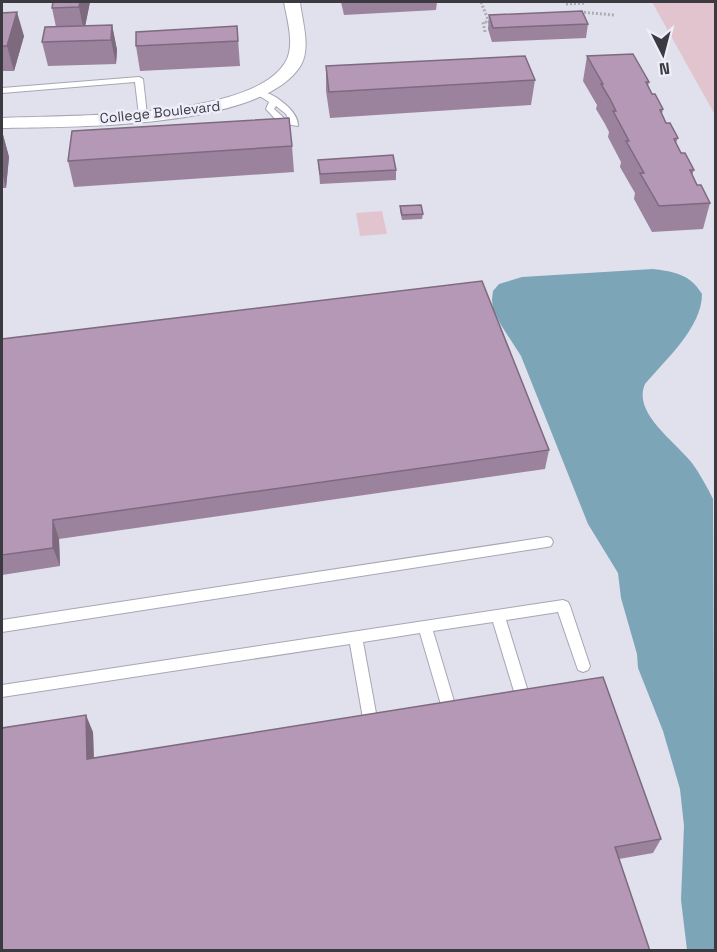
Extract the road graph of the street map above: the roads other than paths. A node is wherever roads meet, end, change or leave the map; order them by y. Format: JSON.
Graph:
{"nodes":[{"id":1,"x":292,"y":2,"type":"edge"},
{"id":2,"x":2,"y":91,"type":"edge"},
{"id":3,"x":143,"y":115,"type":"junction"},
{"id":4,"x":57,"y":122,"type":"junction"},
{"id":5,"x":2,"y":123,"type":"edge"},
{"id":6,"x":2,"y":132,"type":"edge"},
{"id":7,"x":547,"y":542,"type":"dead end"},
{"id":8,"x":498,"y":616,"type":"junction"},
{"id":9,"x":2,"y":626,"type":"edge"},
{"id":10,"x":425,"y":627,"type":"junction"},
{"id":11,"x":355,"y":637,"type":"junction"},
{"id":12,"x":583,"y":666,"type":"dead end"},
{"id":13,"x":2,"y":691,"type":"edge"},
{"id":14,"x":523,"y":698,"type":"edge"},
{"id":15,"x":449,"y":708,"type":"edge"},
{"id":16,"x":371,"y":724,"type":"edge"}],
"edges":[{"from":1,"to":3,"type":"street","name":"College Boulevard"},
{"from":2,"to":3,"type":"lane"},
{"from":3,"to":4,"type":"street","name":"College Boulevard"},
{"from":4,"to":5,"type":"street","name":"College Boulevard"},
{"from":4,"to":6,"type":"street","name":"College Boulevard"},
{"from":7,"to":9,"type":"lane"},
{"from":8,"to":10,"type":"lane"},
{"from":8,"to":12,"type":"lane"},
{"from":8,"to":14,"type":"lane"},
{"from":10,"to":11,"type":"lane"},
{"from":10,"to":15,"type":"lane"},
{"from":11,"to":13,"type":"lane"},
{"from":11,"to":16,"type":"lane"}]}
